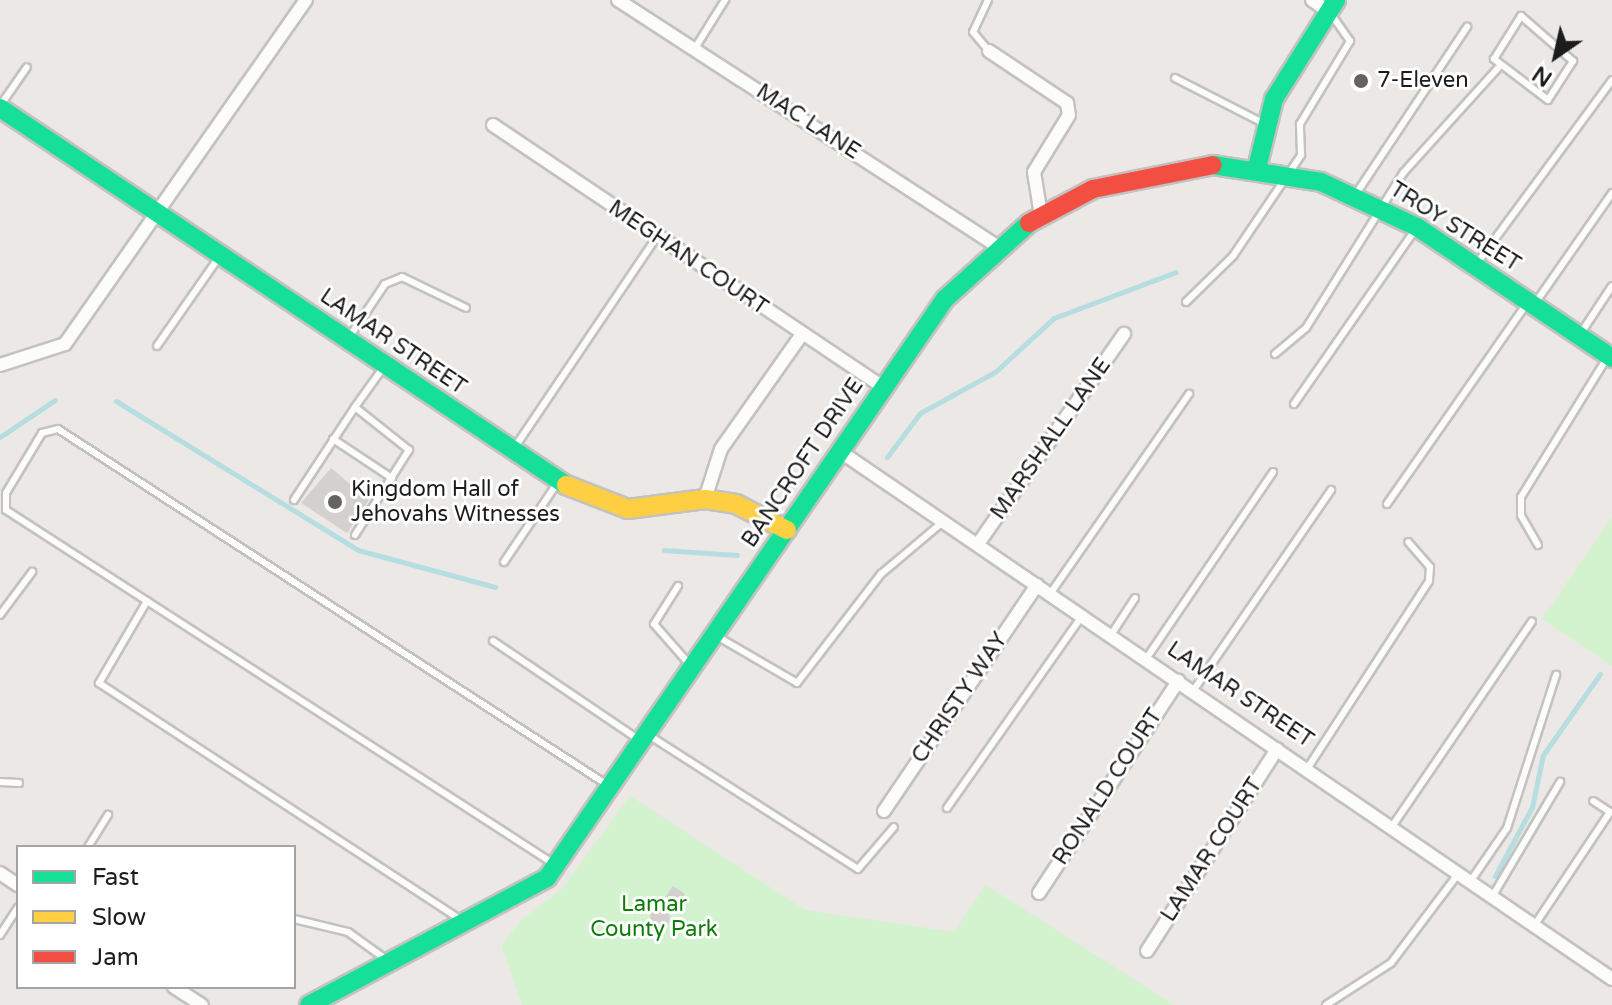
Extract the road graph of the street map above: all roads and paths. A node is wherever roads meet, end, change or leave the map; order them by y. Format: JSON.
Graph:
{"nodes":[{"id":1,"x":306,"y":0,"type":"edge"},
{"id":2,"x":618,"y":0,"type":"edge"},
{"id":3,"x":725,"y":0,"type":"edge"},
{"id":4,"x":988,"y":0,"type":"edge"},
{"id":5,"x":1312,"y":0,"type":"edge"},
{"id":6,"x":1332,"y":6,"type":"edge"},
{"id":7,"x":1467,"y":27,"type":"dead end"},
{"id":8,"x":695,"y":48,"type":"junction"},
{"id":9,"x":989,"y":51,"type":"joint"},
{"id":10,"x":27,"y":67,"type":"dead end"},
{"id":11,"x":1498,"y":68,"type":"junction"},
{"id":12,"x":1175,"y":78,"type":"dead end"},
{"id":13,"x":1612,"y":80,"type":"edge"},
{"id":14,"x":0,"y":107,"type":"edge"},
{"id":15,"x":1265,"y":124,"type":"junction"},
{"id":16,"x":493,"y":125,"type":"dead end"},
{"id":17,"x":1257,"y":168,"type":"junction"},
{"id":18,"x":1289,"y":174,"type":"junction"},
{"id":19,"x":1612,"y":193,"type":"edge"},
{"id":20,"x":1355,"y":195,"type":"junction"},
{"id":21,"x":1385,"y":210,"type":"junction"},
{"id":22,"x":156,"y":212,"type":"junction"},
{"id":23,"x":1041,"y":215,"type":"junction"},
{"id":24,"x":1417,"y":227,"type":"junction"},
{"id":25,"x":656,"y":238,"type":"junction"},
{"id":26,"x":997,"y":246,"type":"junction"},
{"id":27,"x":220,"y":255,"type":"junction"},
{"id":28,"x":1475,"y":266,"type":"junction"},
{"id":29,"x":1612,"y":286,"type":"edge"},
{"id":30,"x":1186,"y":302,"type":"dead end"},
{"id":31,"x":1531,"y":303,"type":"junction"},
{"id":32,"x":466,"y":308,"type":"dead end"},
{"id":33,"x":802,"y":334,"type":"junction"},
{"id":34,"x":1124,"y":334,"type":"dead end"},
{"id":35,"x":1579,"y":336,"type":"junction"},
{"id":36,"x":347,"y":340,"type":"junction"},
{"id":37,"x":157,"y":346,"type":"dead end"},
{"id":38,"x":1275,"y":354,"type":"dead end"},
{"id":39,"x":1610,"y":357,"type":"edge"},
{"id":40,"x":0,"y":365,"type":"edge"},
{"id":41,"x":384,"y":365,"type":"junction"},
{"id":42,"x":884,"y":388,"type":"junction"},
{"id":43,"x":1189,"y":394,"type":"dead end"},
{"id":44,"x":1294,"y":404,"type":"dead end"},
{"id":45,"x":355,"y":407,"type":"junction"},
{"id":46,"x":333,"y":439,"type":"junction"},
{"id":47,"x":513,"y":451,"type":"junction"},
{"id":48,"x":841,"y":452,"type":"junction"},
{"id":49,"x":1273,"y":472,"type":"dead end"},
{"id":50,"x":392,"y":478,"type":"junction"},
{"id":51,"x":559,"y":481,"type":"junction"},
{"id":52,"x":1331,"y":490,"type":"dead end"},
{"id":53,"x":705,"y":499,"type":"junction"},
{"id":54,"x":294,"y":500,"type":"dead end"},
{"id":55,"x":1387,"y":504,"type":"dead end"},
{"id":56,"x":944,"y":521,"type":"junction"},
{"id":57,"x":787,"y":530,"type":"junction"},
{"id":58,"x":355,"y":535,"type":"dead end"},
{"id":59,"x":1408,"y":542,"type":"dead end"},
{"id":60,"x":978,"y":544,"type":"junction"},
{"id":61,"x":1538,"y":545,"type":"dead end"},
{"id":62,"x":504,"y":562,"type":"dead end"},
{"id":63,"x":32,"y":572,"type":"dead end"},
{"id":64,"x":1037,"y":585,"type":"junction"},
{"id":65,"x":678,"y":586,"type":"dead end"},
{"id":66,"x":1050,"y":594,"type":"junction"},
{"id":67,"x":1135,"y":598,"type":"dead end"},
{"id":68,"x":147,"y":601,"type":"junction"},
{"id":69,"x":0,"y":615,"type":"edge"},
{"id":70,"x":1082,"y":616,"type":"junction"},
{"id":71,"x":1532,"y":621,"type":"dead end"},
{"id":72,"x":715,"y":635,"type":"junction"},
{"id":73,"x":1111,"y":635,"type":"junction"},
{"id":74,"x":493,"y":641,"type":"dead end"},
{"id":75,"x":1146,"y":659,"type":"junction"},
{"id":76,"x":693,"y":668,"type":"junction"},
{"id":77,"x":1556,"y":675,"type":"dead end"},
{"id":78,"x":1178,"y":681,"type":"junction"},
{"id":79,"x":1193,"y":691,"type":"junction"},
{"id":80,"x":643,"y":737,"type":"junction"},
{"id":81,"x":1277,"y":749,"type":"junction"},
{"id":82,"x":1307,"y":769,"type":"junction"},
{"id":83,"x":0,"y":782,"type":"edge"},
{"id":84,"x":1560,"y":782,"type":"dead end"},
{"id":85,"x":19,"y":783,"type":"dead end"},
{"id":86,"x":610,"y":787,"type":"junction"},
{"id":87,"x":1593,"y":801,"type":"dead end"},
{"id":88,"x":947,"y":808,"type":"dead end"},
{"id":89,"x":884,"y":811,"type":"dead end"},
{"id":90,"x":108,"y":815,"type":"dead end"},
{"id":91,"x":894,"y":827,"type":"dead end"},
{"id":92,"x":1391,"y":828,"type":"junction"},
{"id":93,"x":89,"y":845,"type":"edge"},
{"id":94,"x":557,"y":866,"type":"junction"},
{"id":95,"x":1458,"y":874,"type":"junction"},
{"id":96,"x":1470,"y":882,"type":"junction"},
{"id":97,"x":1039,"y":893,"type":"dead end"},
{"id":98,"x":1492,"y":897,"type":"junction"},
{"id":99,"x":16,"y":910,"type":"edge"},
{"id":100,"x":296,"y":919,"type":"edge"},
{"id":101,"x":466,"y":923,"type":"junction"},
{"id":102,"x":1534,"y":926,"type":"junction"},
{"id":103,"x":0,"y":935,"type":"edge"},
{"id":104,"x":1147,"y":951,"type":"dead end"},
{"id":105,"x":390,"y":962,"type":"junction"},
{"id":106,"x":1612,"y":979,"type":"edge"},
{"id":107,"x":177,"y":989,"type":"edge"},
{"id":108,"x":202,"y":1005,"type":"edge"},
{"id":109,"x":309,"y":1005,"type":"edge"},
{"id":110,"x":1326,"y":1005,"type":"edge"}],
"edges":[{"from":1,"to":22,"type":"street"},
{"from":2,"to":8,"type":"street","name":"MAC LANE"},
{"from":3,"to":8,"type":"lane"},
{"from":4,"to":9,"type":"lane"},
{"from":5,"to":6,"type":"street"},
{"from":6,"to":15,"type":"main road"},
{"from":6,"to":18,"type":"lane"},
{"from":7,"to":20,"type":"lane"},
{"from":8,"to":26,"type":"street","name":"MAC LANE"},
{"from":9,"to":23,"type":"street"},
{"from":10,"to":14,"type":"lane"},
{"from":11,"to":11,"type":"lane"},
{"from":11,"to":21,"type":"lane"},
{"from":12,"to":15,"type":"lane"},
{"from":13,"to":28,"type":"lane"},
{"from":14,"to":22,"type":"main road","name":"LAMAR STREET"},
{"from":15,"to":17,"type":"main road"},
{"from":16,"to":25,"type":"street","name":"MEGHAN COURT"},
{"from":17,"to":18,"type":"main road","name":"TROY STREET"},
{"from":17,"to":23,"type":"main road","name":"BANCROFT DRIVE"},
{"from":18,"to":20,"type":"main road","name":"TROY STREET"},
{"from":18,"to":30,"type":"lane"},
{"from":19,"to":31,"type":"lane"},
{"from":20,"to":21,"type":"main road","name":"TROY STREET"},
{"from":21,"to":24,"type":"main road","name":"TROY STREET"},
{"from":21,"to":38,"type":"lane"},
{"from":22,"to":27,"type":"main road","name":"LAMAR STREET"},
{"from":22,"to":40,"type":"street"},
{"from":23,"to":26,"type":"main road","name":"BANCROFT DRIVE"},
{"from":24,"to":28,"type":"main road","name":"TROY STREET"},
{"from":24,"to":44,"type":"lane"},
{"from":25,"to":33,"type":"street","name":"MEGHAN COURT"},
{"from":25,"to":47,"type":"lane"},
{"from":26,"to":42,"type":"main road","name":"BANCROFT DRIVE"},
{"from":27,"to":36,"type":"main road","name":"LAMAR STREET"},
{"from":27,"to":37,"type":"lane"},
{"from":28,"to":31,"type":"main road","name":"TROY STREET"},
{"from":29,"to":35,"type":"lane"},
{"from":31,"to":35,"type":"main road","name":"TROY STREET"},
{"from":31,"to":55,"type":"lane"},
{"from":32,"to":36,"type":"lane"},
{"from":33,"to":42,"type":"street","name":"MEGHAN COURT"},
{"from":33,"to":53,"type":"street"},
{"from":34,"to":60,"type":"street","name":"MARSHALL LANE"},
{"from":35,"to":39,"type":"main road","name":"TROY STREET"},
{"from":36,"to":41,"type":"main road","name":"LAMAR STREET"},
{"from":39,"to":61,"type":"lane"},
{"from":41,"to":45,"type":"lane"},
{"from":41,"to":47,"type":"main road","name":"LAMAR STREET"},
{"from":42,"to":48,"type":"main road","name":"BANCROFT DRIVE"},
{"from":43,"to":66,"type":"lane"},
{"from":45,"to":46,"type":"lane"},
{"from":45,"to":50,"type":"lane"},
{"from":46,"to":50,"type":"lane"},
{"from":46,"to":54,"type":"lane"},
{"from":47,"to":51,"type":"main road","name":"LAMAR STREET"},
{"from":48,"to":56,"type":"street","name":"LAMAR STREET"},
{"from":48,"to":57,"type":"main road","name":"BANCROFT DRIVE"},
{"from":49,"to":75,"type":"lane"},
{"from":50,"to":58,"type":"lane"},
{"from":51,"to":53,"type":"main road","name":"LAMAR STREET"},
{"from":51,"to":62,"type":"lane"},
{"from":52,"to":79,"type":"lane"},
{"from":53,"to":57,"type":"main road","name":"LAMAR STREET"},
{"from":56,"to":60,"type":"street","name":"LAMAR STREET"},
{"from":56,"to":72,"type":"lane"},
{"from":57,"to":72,"type":"main road","name":"BANCROFT DRIVE"},
{"from":59,"to":82,"type":"lane"},
{"from":60,"to":64,"type":"street","name":"LAMAR STREET"},
{"from":63,"to":69,"type":"lane"},
{"from":64,"to":66,"type":"street","name":"LAMAR STREET"},
{"from":64,"to":89,"type":"street","name":"CHRISTY WAY"},
{"from":65,"to":76,"type":"lane"},
{"from":66,"to":70,"type":"street","name":"LAMAR STREET"},
{"from":67,"to":73,"type":"lane"},
{"from":68,"to":86,"type":"lane"},
{"from":68,"to":94,"type":"lane"},
{"from":68,"to":101,"type":"lane"},
{"from":70,"to":73,"type":"street","name":"LAMAR STREET"},
{"from":70,"to":88,"type":"lane"},
{"from":71,"to":92,"type":"lane"},
{"from":72,"to":76,"type":"main road","name":"BANCROFT DRIVE"},
{"from":73,"to":75,"type":"street","name":"LAMAR STREET"},
{"from":74,"to":80,"type":"lane"},
{"from":75,"to":78,"type":"street","name":"LAMAR STREET"},
{"from":76,"to":80,"type":"main road","name":"BANCROFT DRIVE"},
{"from":77,"to":96,"type":"lane"},
{"from":78,"to":79,"type":"street","name":"LAMAR STREET"},
{"from":78,"to":97,"type":"street","name":"RONALD COURT"},
{"from":79,"to":81,"type":"street","name":"LAMAR STREET"},
{"from":80,"to":86,"type":"main road","name":"BANCROFT DRIVE"},
{"from":80,"to":91,"type":"lane"},
{"from":81,"to":82,"type":"street","name":"LAMAR STREET"},
{"from":81,"to":104,"type":"street","name":"LAMAR COURT"},
{"from":82,"to":92,"type":"street","name":"LAMAR STREET"},
{"from":83,"to":85,"type":"lane"},
{"from":84,"to":98,"type":"lane"},
{"from":86,"to":94,"type":"main road","name":"BANCROFT DRIVE"},
{"from":87,"to":102,"type":"lane"},
{"from":90,"to":93,"type":"lane"},
{"from":92,"to":95,"type":"street","name":"LAMAR STREET"},
{"from":94,"to":101,"type":"main road","name":"BANCROFT DRIVE"},
{"from":95,"to":96,"type":"street","name":"LAMAR STREET"},
{"from":95,"to":110,"type":"lane"},
{"from":96,"to":98,"type":"street","name":"LAMAR STREET"},
{"from":98,"to":102,"type":"street","name":"LAMAR STREET"},
{"from":99,"to":103,"type":"lane"},
{"from":100,"to":105,"type":"lane"},
{"from":101,"to":105,"type":"main road","name":"BANCROFT DRIVE"},
{"from":102,"to":106,"type":"street","name":"LAMAR STREET"},
{"from":105,"to":109,"type":"main road","name":"BANCROFT DRIVE"},
{"from":107,"to":108,"type":"street"}]}
